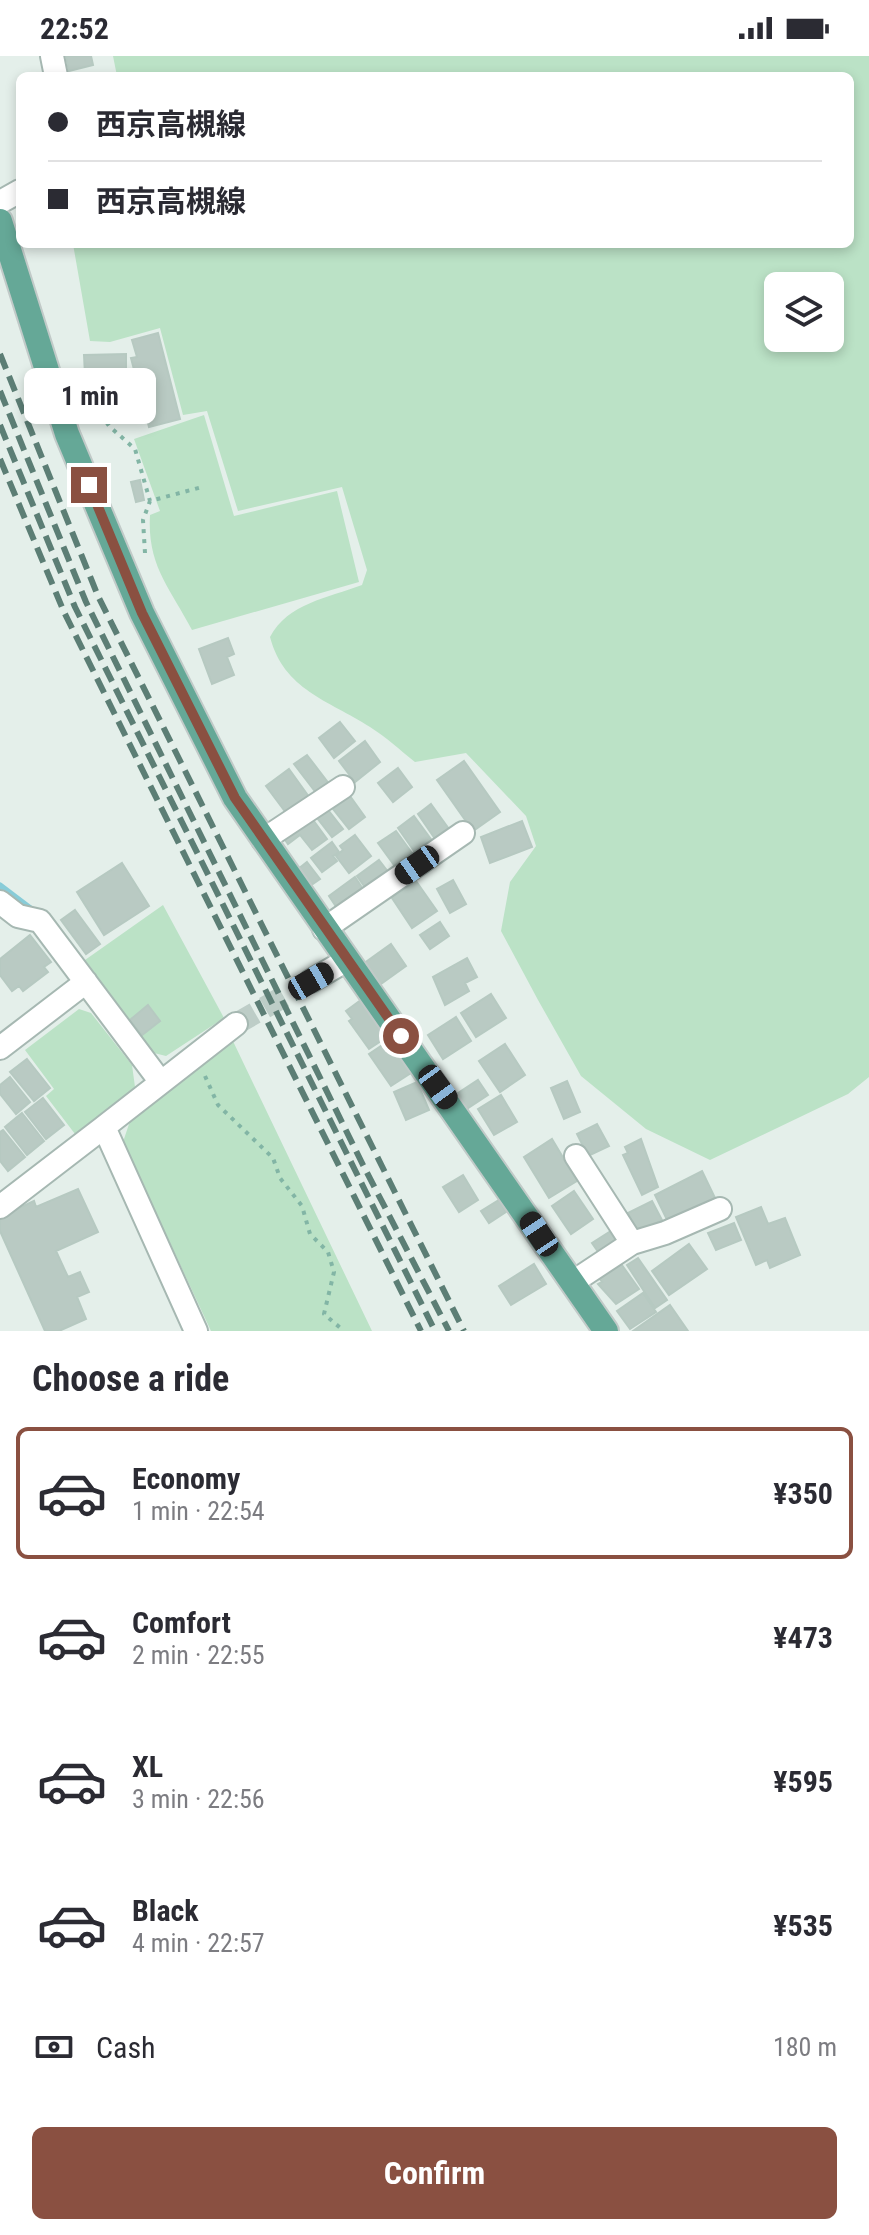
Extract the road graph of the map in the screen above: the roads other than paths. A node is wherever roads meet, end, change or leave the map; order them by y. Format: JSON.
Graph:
{"nodes":[{"id":1,"x":0,"y":221,"type":"edge"},
{"id":2,"x":343,"y":787,"type":"dead end"},
{"id":3,"x":463,"y":833,"type":"dead end"},
{"id":4,"x":263,"y":840,"type":"junction"},
{"id":5,"x":0,"y":902,"type":"edge"},
{"id":6,"x":9,"y":919,"type":"edge"},
{"id":7,"x":324,"y":929,"type":"junction"},
{"id":8,"x":347,"y":960,"type":"junction"},
{"id":9,"x":311,"y":981,"type":"tunnel mouth"},
{"id":10,"x":86,"y":982,"type":"junction"},
{"id":11,"x":236,"y":1024,"type":"tunnel mouth"},
{"id":12,"x":0,"y":1048,"type":"edge"},
{"id":13,"x":160,"y":1081,"type":"junction"},
{"id":14,"x":104,"y":1127,"type":"junction"},
{"id":15,"x":576,"y":1156,"type":"dead end"},
{"id":16,"x":0,"y":1207,"type":"edge"},
{"id":17,"x":720,"y":1209,"type":"dead end"},
{"id":18,"x":632,"y":1243,"type":"junction"},
{"id":19,"x":573,"y":1282,"type":"junction"},
{"id":20,"x":196,"y":1331,"type":"edge"},
{"id":21,"x":606,"y":1331,"type":"edge"}],
"edges":[{"from":1,"to":4,"type":"main road"},
{"from":2,"to":4,"type":"street"},
{"from":3,"to":7,"type":"street"},
{"from":4,"to":7,"type":"main road"},
{"from":5,"to":6,"type":"street"},
{"from":6,"to":10,"type":"street"},
{"from":7,"to":8,"type":"main road"},
{"from":8,"to":9,"type":"street"},
{"from":8,"to":19,"type":"main road"},
{"from":10,"to":12,"type":"street"},
{"from":10,"to":13,"type":"street"},
{"from":11,"to":13,"type":"street"},
{"from":13,"to":14,"type":"street"},
{"from":14,"to":16,"type":"street"},
{"from":14,"to":20,"type":"street"},
{"from":15,"to":18,"type":"street"},
{"from":17,"to":18,"type":"street"},
{"from":18,"to":19,"type":"street"},
{"from":19,"to":21,"type":"main road"}]}
